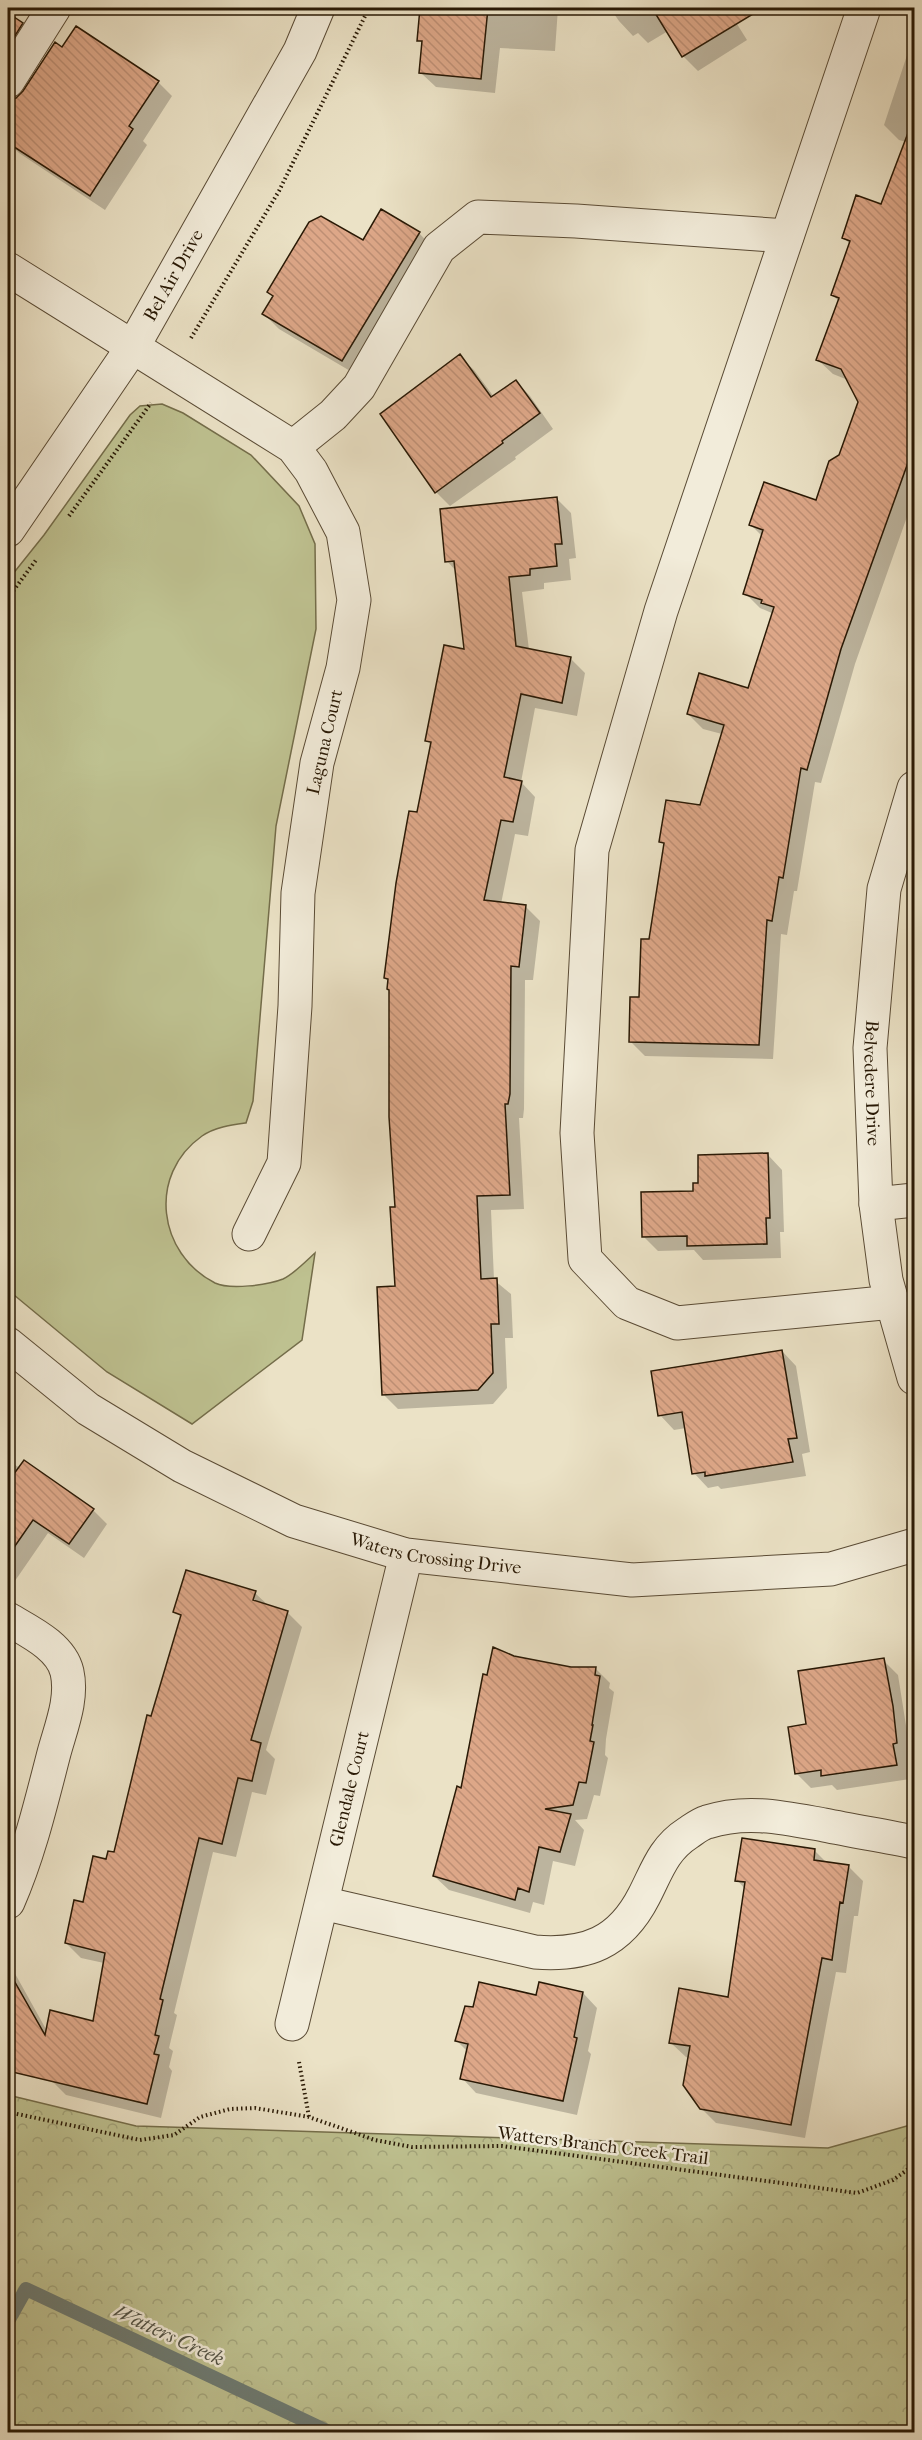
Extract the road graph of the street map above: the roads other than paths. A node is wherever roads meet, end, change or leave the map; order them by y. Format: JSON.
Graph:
{"nodes":[{"id":1,"x":54,"y":8,"type":"edge"},
{"id":2,"x":318,"y":8,"type":"edge"},
{"id":3,"x":864,"y":8,"type":"edge"},
{"id":4,"x":8,"y":81,"type":"edge"},
{"id":5,"x":787,"y":236,"type":"junction"},
{"id":6,"x":8,"y":269,"type":"edge"},
{"id":7,"x":134,"y":345,"type":"junction"},
{"id":8,"x":293,"y":447,"type":"junction"},
{"id":9,"x":8,"y":530,"type":"edge"},
{"id":10,"x":915,"y":788,"type":"edge"},
{"id":11,"x":915,"y":1200,"type":"edge"},
{"id":12,"x":876,"y":1204,"type":"junction"},
{"id":13,"x":249,"y":1234,"type":"dead end"},
{"id":14,"x":892,"y":1302,"type":"junction"},
{"id":15,"x":8,"y":1344,"type":"edge"},
{"id":16,"x":915,"y":1378,"type":"edge"},
{"id":17,"x":915,"y":1545,"type":"edge"},
{"id":18,"x":406,"y":1555,"type":"junction"},
{"id":19,"x":8,"y":1618,"type":"edge"},
{"id":20,"x":915,"y":1842,"type":"edge"},
{"id":21,"x":8,"y":1902,"type":"edge"},
{"id":22,"x":322,"y":1903,"type":"junction"},
{"id":23,"x":292,"y":2024,"type":"road end"}],
"edges":[{"from":1,"to":4,"type":"street"},
{"from":2,"to":7,"type":"street","name":"Bel Air Drive"},
{"from":3,"to":5,"type":"street"},
{"from":5,"to":8,"type":"street"},
{"from":5,"to":14,"type":"street"},
{"from":6,"to":7,"type":"street","name":"Laguna Court"},
{"from":7,"to":8,"type":"street","name":"Laguna Court"},
{"from":7,"to":9,"type":"street","name":"Bel Air Drive"},
{"from":8,"to":13,"type":"street","name":"Laguna Court"},
{"from":10,"to":12,"type":"street","name":"Belvedere Drive"},
{"from":11,"to":12,"type":"street"},
{"from":12,"to":14,"type":"street","name":"Belvedere Drive"},
{"from":14,"to":16,"type":"street","name":"Belvedere Drive"},
{"from":15,"to":18,"type":"street","name":"Waters Crossing Drive"},
{"from":17,"to":18,"type":"street","name":"Waters Crossing Drive"},
{"from":18,"to":22,"type":"street","name":"Glendale Court"},
{"from":19,"to":21,"type":"street"},
{"from":20,"to":22,"type":"street"},
{"from":22,"to":23,"type":"street","name":"Glendale Court"}]}
